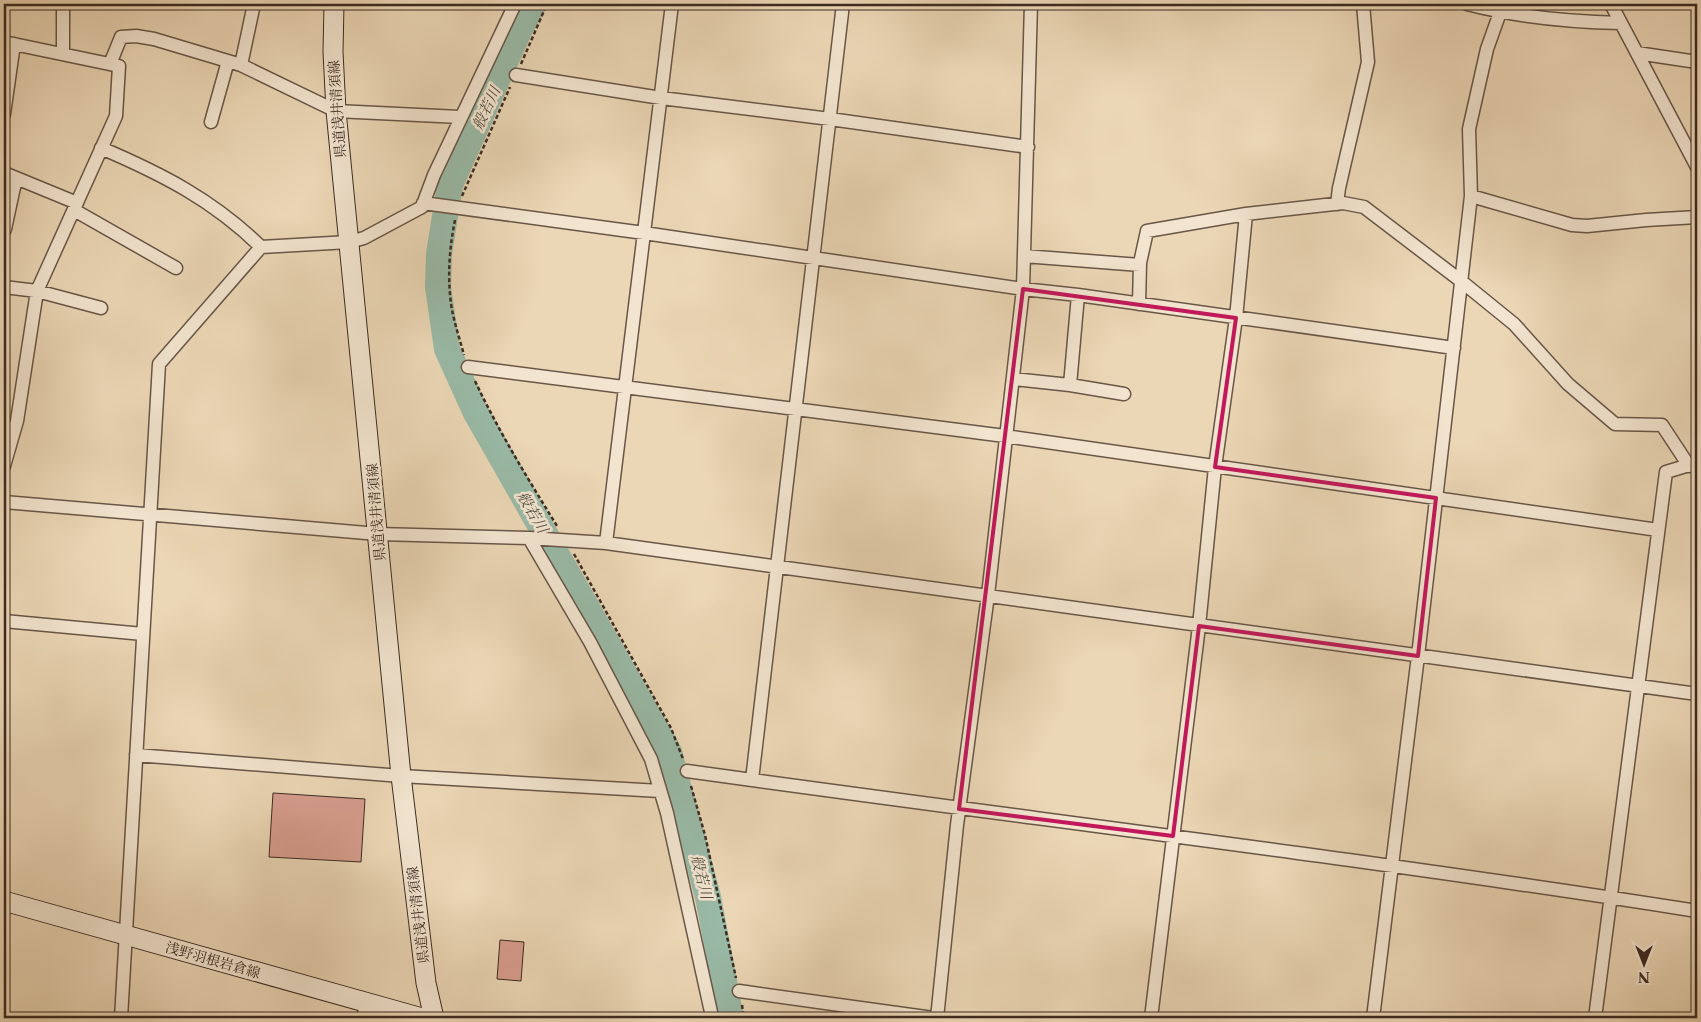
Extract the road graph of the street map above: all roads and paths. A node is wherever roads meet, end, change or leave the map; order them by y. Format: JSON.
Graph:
{"nodes":[{"id":1,"x":63,"y":4,"type":"edge"},
{"id":2,"x":254,"y":4,"type":"edge"},
{"id":3,"x":334,"y":4,"type":"edge"},
{"id":4,"x":515,"y":4,"type":"edge"},
{"id":5,"x":547,"y":4,"type":"edge"},
{"id":6,"x":672,"y":4,"type":"edge"},
{"id":7,"x":843,"y":4,"type":"edge"},
{"id":8,"x":1031,"y":4,"type":"edge"},
{"id":9,"x":1363,"y":4,"type":"edge"},
{"id":10,"x":1467,"y":4,"type":"edge"},
{"id":11,"x":1612,"y":4,"type":"edge"},
{"id":12,"x":1501,"y":8,"type":"edge"},
{"id":13,"x":1621,"y":23,"type":"junction"},
{"id":14,"x":9,"y":43,"type":"edge"},
{"id":15,"x":1637,"y":53,"type":"junction"},
{"id":16,"x":63,"y":54,"type":"junction"},
{"id":17,"x":228,"y":61,"type":"junction"},
{"id":18,"x":1697,"y":62,"type":"edge"},
{"id":19,"x":110,"y":64,"type":"junction"},
{"id":20,"x":241,"y":65,"type":"junction"},
{"id":21,"x":516,"y":75,"type":"junction"},
{"id":22,"x":661,"y":98,"type":"junction"},
{"id":23,"x":336,"y":111,"type":"junction"},
{"id":24,"x":4,"y":114,"type":"edge"},
{"id":25,"x":460,"y":117,"type":"junction"},
{"id":26,"x":830,"y":119,"type":"junction"},
{"id":27,"x":212,"y":122,"type":"dead end"},
{"id":28,"x":1028,"y":147,"type":"junction"},
{"id":29,"x":101,"y":148,"type":"junction"},
{"id":30,"x":1697,"y":167,"type":"edge"},
{"id":31,"x":4,"y":172,"type":"edge"},
{"id":32,"x":16,"y":178,"type":"junction"},
{"id":33,"x":1471,"y":196,"type":"junction"},
{"id":34,"x":423,"y":203,"type":"junction"},
{"id":35,"x":1337,"y":204,"type":"junction"},
{"id":36,"x":76,"y":206,"type":"junction"},
{"id":37,"x":457,"y":208,"type":"junction"},
{"id":38,"x":1246,"y":214,"type":"junction"},
{"id":39,"x":1697,"y":217,"type":"edge"},
{"id":40,"x":4,"y":229,"type":"edge"},
{"id":41,"x":644,"y":233,"type":"junction"},
{"id":42,"x":349,"y":242,"type":"junction"},
{"id":43,"x":261,"y":247,"type":"junction"},
{"id":44,"x":1024,"y":256,"type":"junction"},
{"id":45,"x":814,"y":258,"type":"junction"},
{"id":46,"x":1140,"y":265,"type":"junction"},
{"id":47,"x":176,"y":268,"type":"dead end"},
{"id":48,"x":1461,"y":281,"type":"junction"},
{"id":49,"x":4,"y":288,"type":"edge"},
{"id":50,"x":1023,"y":289,"type":"junction"},
{"id":51,"x":37,"y":291,"type":"junction"},
{"id":52,"x":1078,"y":295,"type":"junction"},
{"id":53,"x":1139,"y":304,"type":"junction"},
{"id":54,"x":101,"y":308,"type":"dead end"},
{"id":55,"x":1236,"y":318,"type":"junction"},
{"id":56,"x":1454,"y":348,"type":"junction"},
{"id":57,"x":468,"y":367,"type":"junction"},
{"id":58,"x":1013,"y":379,"type":"junction"},
{"id":59,"x":1070,"y":385,"type":"junction"},
{"id":60,"x":624,"y":386,"type":"junction"},
{"id":61,"x":1124,"y":394,"type":"dead end"},
{"id":62,"x":796,"y":409,"type":"junction"},
{"id":63,"x":1005,"y":436,"type":"junction"},
{"id":64,"x":1693,"y":464,"type":"edge"},
{"id":65,"x":4,"y":466,"type":"edge"},
{"id":66,"x":1215,"y":467,"type":"junction"},
{"id":67,"x":1436,"y":498,"type":"junction"},
{"id":68,"x":4,"y":502,"type":"edge"},
{"id":69,"x":151,"y":513,"type":"junction"},
{"id":70,"x":1658,"y":530,"type":"junction"},
{"id":71,"x":378,"y":534,"type":"junction"},
{"id":72,"x":529,"y":538,"type":"junction"},
{"id":73,"x":566,"y":540,"type":"junction"},
{"id":74,"x":606,"y":543,"type":"junction"},
{"id":75,"x":777,"y":566,"type":"junction"},
{"id":76,"x":988,"y":595,"type":"junction"},
{"id":77,"x":4,"y":622,"type":"edge"},
{"id":78,"x":1199,"y":626,"type":"junction"},
{"id":79,"x":144,"y":634,"type":"junction"},
{"id":80,"x":1418,"y":656,"type":"junction"},
{"id":81,"x":1637,"y":686,"type":"junction"},
{"id":82,"x":1697,"y":694,"type":"edge"},
{"id":83,"x":136,"y":756,"type":"junction"},
{"id":84,"x":687,"y":771,"type":"junction"},
{"id":85,"x":401,"y":776,"type":"junction"},
{"id":86,"x":752,"y":780,"type":"junction"},
{"id":87,"x":660,"y":791,"type":"junction"},
{"id":88,"x":959,"y":809,"type":"junction"},
{"id":89,"x":1174,"y":836,"type":"junction"},
{"id":90,"x":1391,"y":866,"type":"junction"},
{"id":91,"x":1610,"y":897,"type":"junction"},
{"id":92,"x":4,"y":901,"type":"edge"},
{"id":93,"x":1697,"y":911,"type":"edge"},
{"id":94,"x":125,"y":936,"type":"junction"},
{"id":95,"x":739,"y":991,"type":"junction"},
{"id":96,"x":365,"y":1011,"type":"edge"},
{"id":97,"x":121,"y":1018,"type":"edge"},
{"id":98,"x":422,"y":1018,"type":"edge"},
{"id":99,"x":434,"y":1018,"type":"edge"},
{"id":100,"x":710,"y":1018,"type":"edge"},
{"id":101,"x":744,"y":1018,"type":"edge"},
{"id":102,"x":935,"y":1018,"type":"edge"},
{"id":103,"x":1151,"y":1018,"type":"edge"},
{"id":104,"x":1373,"y":1018,"type":"edge"},
{"id":105,"x":1594,"y":1018,"type":"edge"}],
"edges":[{"from":1,"to":16,"type":"street"},
{"from":2,"to":20,"type":"street"},
{"from":3,"to":23,"type":"main road","name":"県道浅井清須線"},
{"from":4,"to":25,"type":"street"},
{"from":5,"to":21,"type":"path"},
{"from":6,"to":22,"type":"street"},
{"from":7,"to":26,"type":"street"},
{"from":8,"to":28,"type":"street"},
{"from":9,"to":35,"type":"street"},
{"from":10,"to":12,"type":"street"},
{"from":11,"to":13,"type":"street"},
{"from":12,"to":13,"type":"street"},
{"from":12,"to":33,"type":"street"},
{"from":13,"to":15,"type":"street"},
{"from":14,"to":16,"type":"street"},
{"from":14,"to":24,"type":"street"},
{"from":15,"to":18,"type":"street"},
{"from":15,"to":30,"type":"street"},
{"from":16,"to":19,"type":"street"},
{"from":17,"to":19,"type":"street"},
{"from":17,"to":20,"type":"street"},
{"from":17,"to":27,"type":"street"},
{"from":19,"to":29,"type":"street"},
{"from":20,"to":23,"type":"street"},
{"from":21,"to":22,"type":"street"},
{"from":21,"to":37,"type":"path"},
{"from":22,"to":26,"type":"street"},
{"from":22,"to":41,"type":"street"},
{"from":23,"to":25,"type":"street"},
{"from":23,"to":42,"type":"main road","name":"県道浅井清須線"},
{"from":25,"to":34,"type":"street"},
{"from":26,"to":28,"type":"street"},
{"from":26,"to":45,"type":"street"},
{"from":28,"to":44,"type":"street"},
{"from":29,"to":36,"type":"street"},
{"from":29,"to":43,"type":"street"},
{"from":31,"to":32,"type":"street"},
{"from":32,"to":36,"type":"street"},
{"from":32,"to":40,"type":"street"},
{"from":33,"to":39,"type":"street"},
{"from":33,"to":48,"type":"street"},
{"from":34,"to":37,"type":"street"},
{"from":34,"to":42,"type":"street"},
{"from":35,"to":38,"type":"street"},
{"from":35,"to":48,"type":"street"},
{"from":36,"to":47,"type":"street"},
{"from":36,"to":51,"type":"street"},
{"from":37,"to":41,"type":"street"},
{"from":37,"to":57,"type":"path"},
{"from":38,"to":46,"type":"street"},
{"from":38,"to":55,"type":"street"},
{"from":41,"to":45,"type":"street"},
{"from":41,"to":60,"type":"street"},
{"from":42,"to":43,"type":"street"},
{"from":42,"to":71,"type":"main road","name":"県道浅井清須線"},
{"from":43,"to":69,"type":"street"},
{"from":44,"to":46,"type":"street"},
{"from":44,"to":50,"type":"street"},
{"from":45,"to":50,"type":"street"},
{"from":45,"to":62,"type":"street"},
{"from":46,"to":53,"type":"street"},
{"from":48,"to":56,"type":"street"},
{"from":48,"to":64,"type":"street"},
{"from":49,"to":51,"type":"street"},
{"from":50,"to":52,"type":"street"},
{"from":50,"to":58,"type":"street"},
{"from":51,"to":54,"type":"street"},
{"from":51,"to":65,"type":"street"},
{"from":52,"to":53,"type":"street"},
{"from":52,"to":59,"type":"street"},
{"from":53,"to":55,"type":"street"},
{"from":55,"to":56,"type":"street"},
{"from":55,"to":66,"type":"street"},
{"from":56,"to":67,"type":"street"},
{"from":57,"to":60,"type":"street"},
{"from":57,"to":73,"type":"path"},
{"from":58,"to":59,"type":"street"},
{"from":58,"to":63,"type":"street"},
{"from":59,"to":61,"type":"street"},
{"from":60,"to":62,"type":"street"},
{"from":60,"to":74,"type":"street"},
{"from":62,"to":63,"type":"street"},
{"from":62,"to":75,"type":"street"},
{"from":63,"to":66,"type":"street"},
{"from":63,"to":76,"type":"street"},
{"from":64,"to":70,"type":"street"},
{"from":66,"to":67,"type":"street"},
{"from":66,"to":78,"type":"street"},
{"from":67,"to":70,"type":"street"},
{"from":67,"to":80,"type":"street"},
{"from":68,"to":69,"type":"street"},
{"from":69,"to":71,"type":"street"},
{"from":69,"to":79,"type":"street"},
{"from":70,"to":81,"type":"street"},
{"from":71,"to":72,"type":"street"},
{"from":71,"to":85,"type":"main road","name":"県道浅井清須線"},
{"from":72,"to":73,"type":"street"},
{"from":72,"to":87,"type":"street"},
{"from":73,"to":74,"type":"street"},
{"from":73,"to":84,"type":"path"},
{"from":74,"to":75,"type":"street"},
{"from":75,"to":76,"type":"street"},
{"from":75,"to":86,"type":"street"},
{"from":76,"to":78,"type":"street"},
{"from":76,"to":88,"type":"street"},
{"from":77,"to":79,"type":"street"},
{"from":78,"to":80,"type":"street"},
{"from":78,"to":89,"type":"street"},
{"from":79,"to":83,"type":"street"},
{"from":80,"to":81,"type":"street"},
{"from":80,"to":90,"type":"street"},
{"from":81,"to":82,"type":"street"},
{"from":81,"to":91,"type":"street"},
{"from":83,"to":85,"type":"street"},
{"from":83,"to":94,"type":"street"},
{"from":84,"to":86,"type":"street"},
{"from":84,"to":95,"type":"path"},
{"from":85,"to":87,"type":"street"},
{"from":85,"to":99,"type":"main road","name":"県道浅井清須線"},
{"from":86,"to":88,"type":"street"},
{"from":87,"to":100,"type":"street"},
{"from":88,"to":89,"type":"street"},
{"from":88,"to":102,"type":"street"},
{"from":89,"to":90,"type":"street"},
{"from":89,"to":103,"type":"street"},
{"from":90,"to":91,"type":"street"},
{"from":90,"to":104,"type":"street"},
{"from":91,"to":93,"type":"street"},
{"from":91,"to":105,"type":"street"},
{"from":92,"to":94,"type":"main road","name":"浅野羽根岩倉線"},
{"from":94,"to":96,"type":"main road","name":"浅野羽根岩倉線"},
{"from":94,"to":97,"type":"street"},
{"from":95,"to":101,"type":"path"},
{"from":95,"to":102,"type":"street"},
{"from":96,"to":98,"type":"main road","name":"浅野羽根岩倉線"}]}
